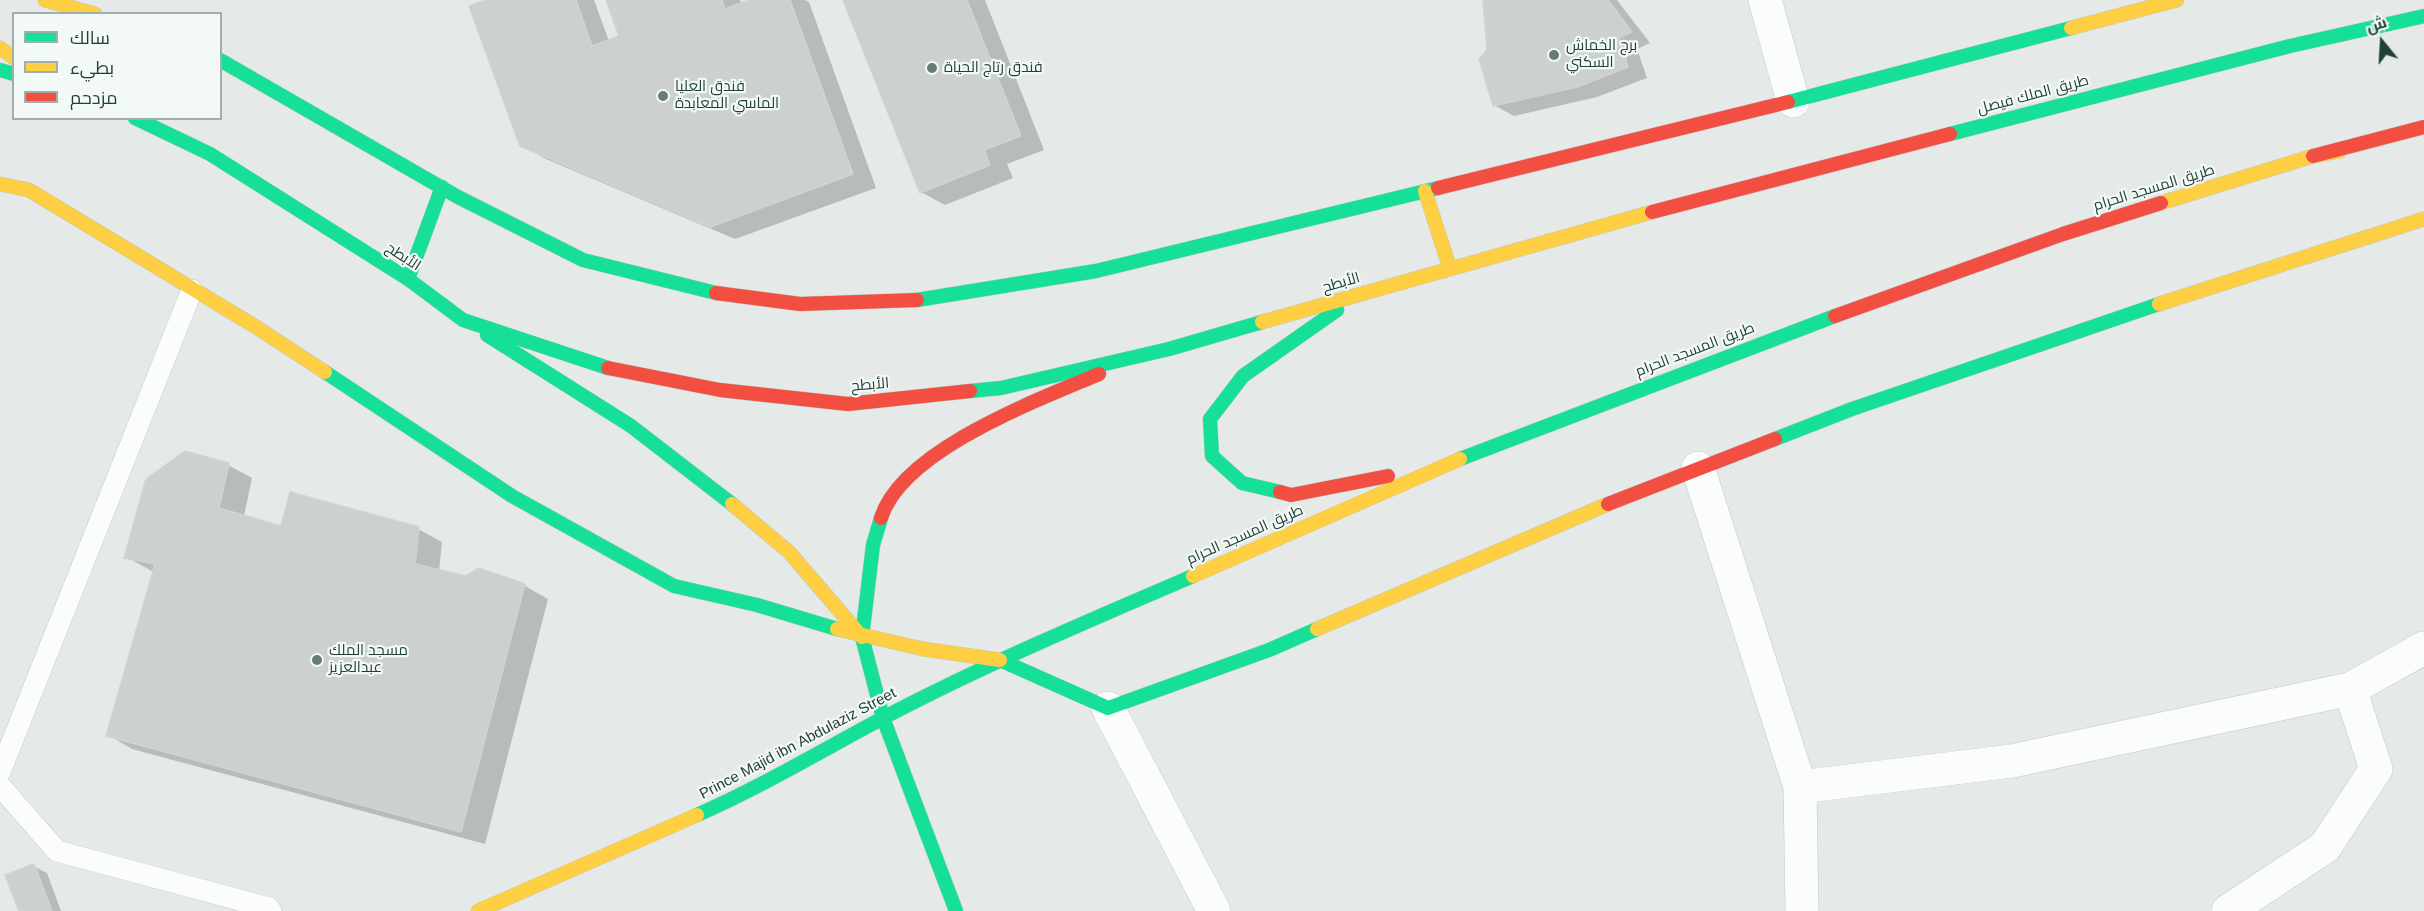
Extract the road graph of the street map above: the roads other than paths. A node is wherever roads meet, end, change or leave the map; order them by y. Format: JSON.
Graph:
{"nodes":[{"id":1,"x":45,"y":0,"type":"edge"},
{"id":2,"x":1765,"y":0,"type":"edge"},
{"id":3,"x":2165,"y":1,"type":"edge"},
{"id":4,"x":88,"y":12,"type":"edge"},
{"id":5,"x":2424,"y":16,"type":"edge"},
{"id":6,"x":222,"y":61,"type":"edge"},
{"id":7,"x":1793,"y":101,"type":"junction"},
{"id":8,"x":139,"y":120,"type":"edge"},
{"id":9,"x":2424,"y":127,"type":"edge"},
{"id":10,"x":2424,"y":135,"type":"edge"},
{"id":11,"x":2313,"y":156,"type":"junction"},
{"id":12,"x":0,"y":184,"type":"edge"},
{"id":13,"x":442,"y":187,"type":"junction"},
{"id":14,"x":1425,"y":191,"type":"junction"},
{"id":15,"x":1652,"y":212,"type":"joint"},
{"id":16,"x":2424,"y":219,"type":"edge"},
{"id":17,"x":1450,"y":269,"type":"junction"},
{"id":18,"x":408,"y":279,"type":"junction"},
{"id":19,"x":192,"y":290,"type":"junction"},
{"id":20,"x":1358,"y":295,"type":"junction"},
{"id":21,"x":463,"y":320,"type":"junction"},
{"id":22,"x":1140,"y":356,"type":"junction"},
{"id":23,"x":1450,"y":463,"type":"junction"},
{"id":24,"x":1698,"y":468,"type":"junction"},
{"id":25,"x":862,"y":637,"type":"junction"},
{"id":26,"x":2424,"y":648,"type":"edge"},
{"id":27,"x":1000,"y":660,"type":"junction"},
{"id":28,"x":2350,"y":689,"type":"junction"},
{"id":29,"x":1108,"y":708,"type":"junction"},
{"id":30,"x":883,"y":718,"type":"junction"},
{"id":31,"x":0,"y":772,"type":"edge"},
{"id":32,"x":0,"y":786,"type":"edge"},
{"id":33,"x":1800,"y":787,"type":"junction"},
{"id":34,"x":271,"y":911,"type":"edge"},
{"id":35,"x":478,"y":911,"type":"edge"},
{"id":36,"x":956,"y":911,"type":"edge"},
{"id":37,"x":1214,"y":911,"type":"edge"},
{"id":38,"x":1802,"y":911,"type":"edge"},
{"id":39,"x":2228,"y":911,"type":"edge"}],
"edges":[{"from":1,"to":4,"type":"main road"},
{"from":2,"to":7,"type":"street"},
{"from":3,"to":7,"type":"main road"},
{"from":5,"to":15,"type":"main road","name":"طريق الملك فيصل"},
{"from":6,"to":13,"type":"main road"},
{"from":7,"to":14,"type":"main road"},
{"from":8,"to":18,"type":"main road","name":"الأبطح"},
{"from":9,"to":11,"type":"main road"},
{"from":10,"to":11,"type":"main road","name":"طريق المسجد الحرام"},
{"from":11,"to":23,"type":"main road","name":"طريق المسجد الحرام"},
{"from":12,"to":19,"type":"main road"},
{"from":13,"to":14,"type":"main road"},
{"from":13,"to":18,"type":"main road"},
{"from":14,"to":17,"type":"main road"},
{"from":15,"to":17,"type":"main road","name":"الأبطح"},
{"from":16,"to":24,"type":"main road"},
{"from":17,"to":20,"type":"main road","name":"الأبطح"},
{"from":18,"to":21,"type":"main road","name":"الأبطح"},
{"from":19,"to":25,"type":"main road"},
{"from":19,"to":31,"type":"lane"},
{"from":20,"to":22,"type":"main road","name":"الأبطح"},
{"from":20,"to":23,"type":"main road"},
{"from":21,"to":22,"type":"main road","name":"الأبطح"},
{"from":21,"to":25,"type":"main road"},
{"from":22,"to":25,"type":"main road"},
{"from":23,"to":27,"type":"main road","name":"طريق المسجد الحرام"},
{"from":24,"to":29,"type":"main road"},
{"from":24,"to":33,"type":"street"},
{"from":25,"to":27,"type":"main road"},
{"from":25,"to":30,"type":"main road"},
{"from":26,"to":28,"type":"street"},
{"from":27,"to":29,"type":"main road"},
{"from":27,"to":30,"type":"main road","name":"Prince Majid ibn Abdulaziz Street"},
{"from":28,"to":33,"type":"street"},
{"from":28,"to":39,"type":"street"},
{"from":29,"to":37,"type":"street"},
{"from":30,"to":35,"type":"main road","name":"Prince Majid ibn Abdulaziz Street"},
{"from":30,"to":36,"type":"main road"},
{"from":32,"to":34,"type":"lane"},
{"from":33,"to":38,"type":"street"}]}
